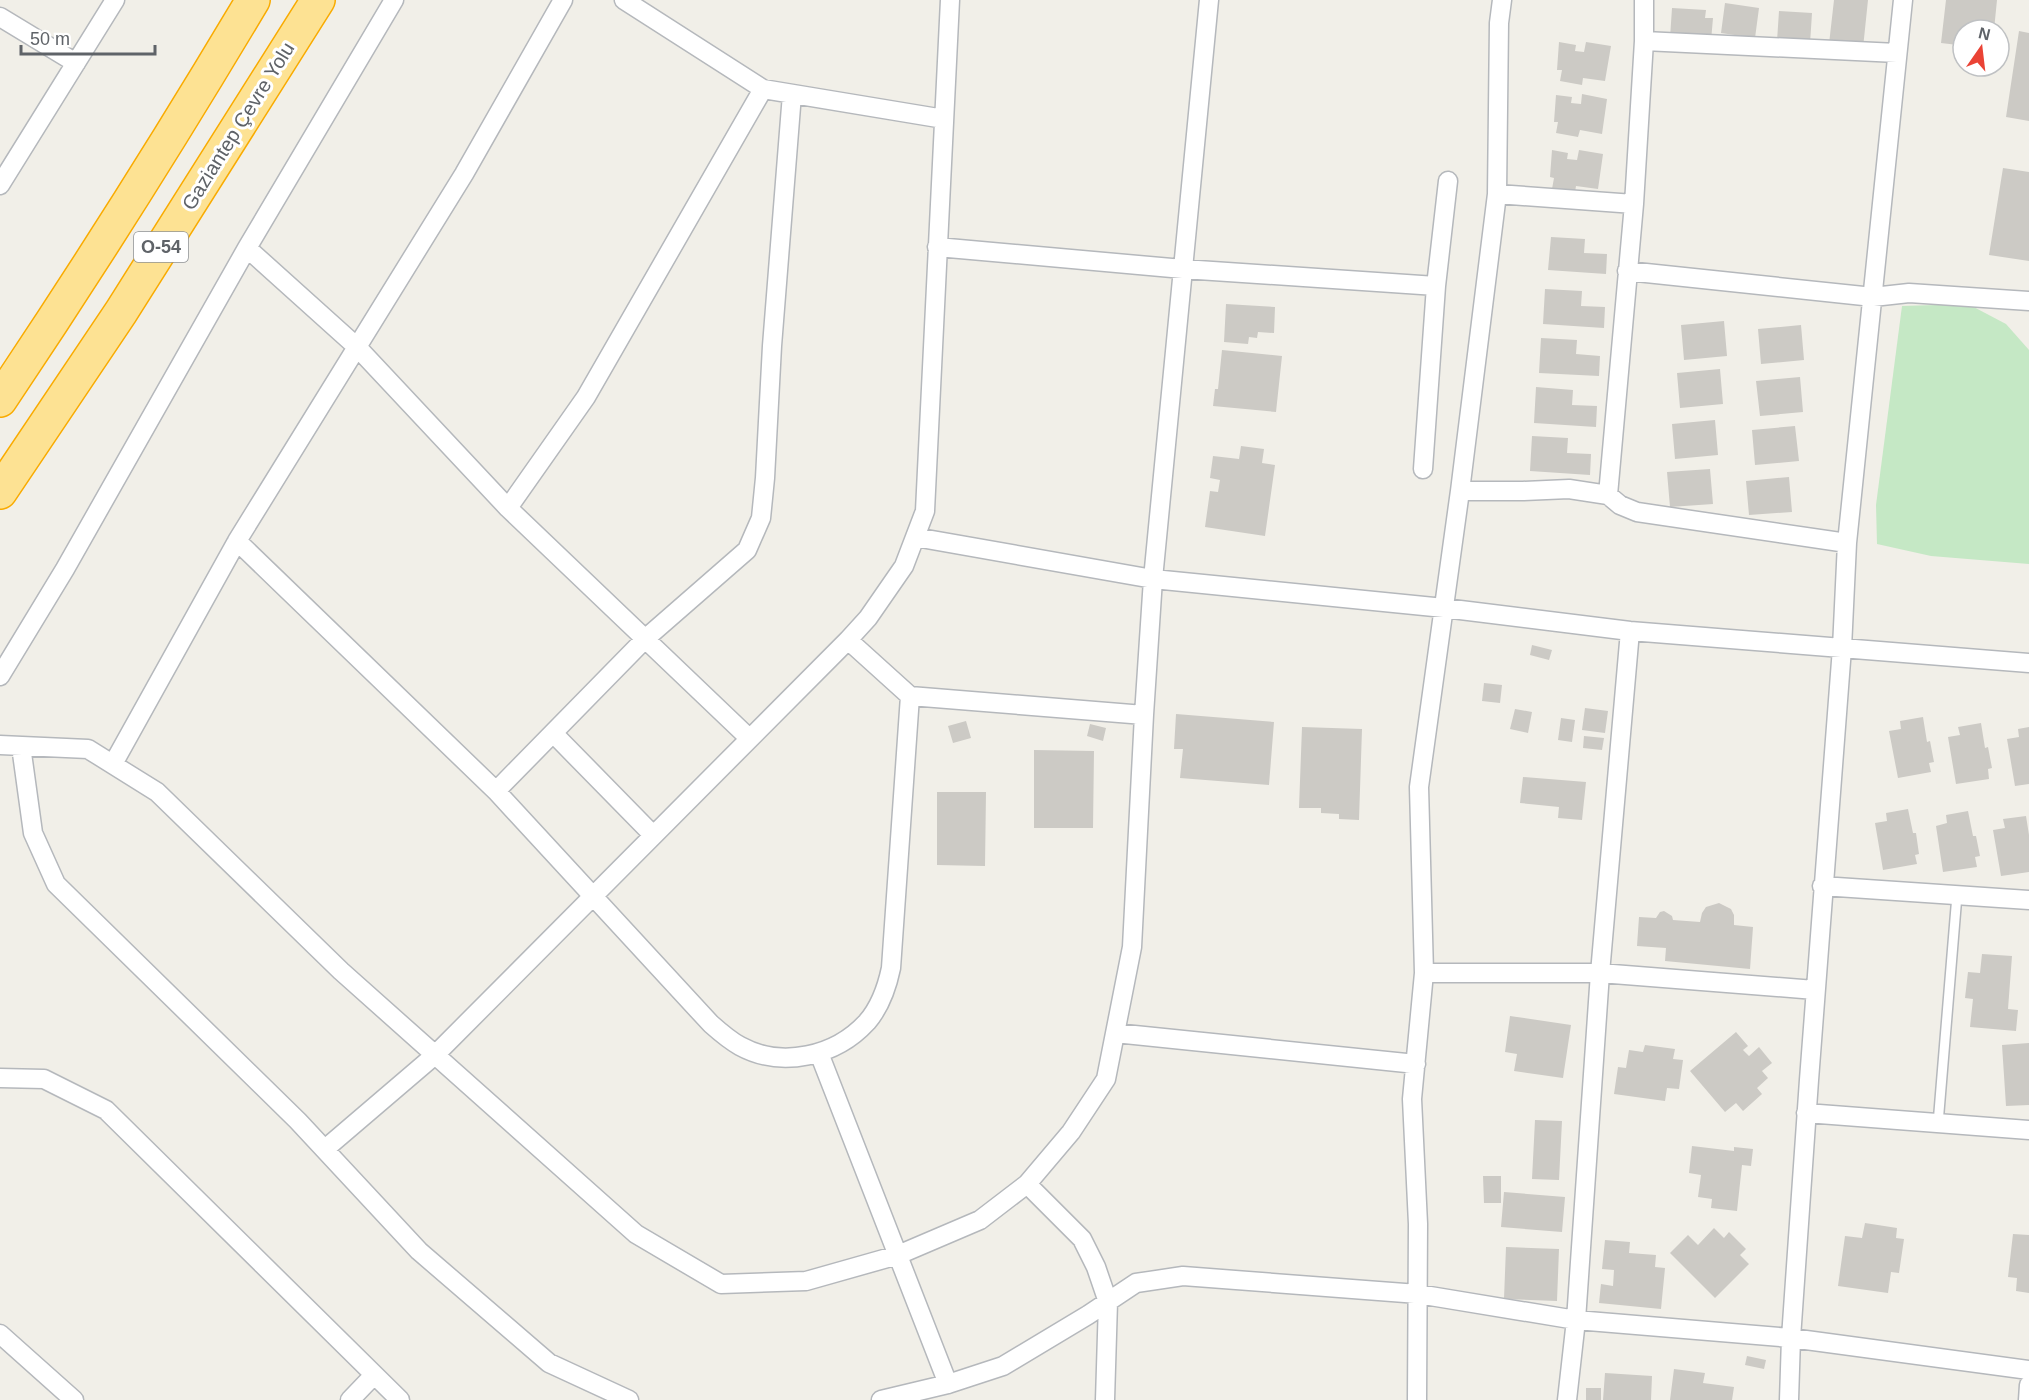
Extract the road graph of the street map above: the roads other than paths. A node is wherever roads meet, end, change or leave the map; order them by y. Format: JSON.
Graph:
{"nodes":[{"id":1,"x":115,"y":0,"type":"edge"},
{"id":2,"x":253,"y":0,"type":"edge"},
{"id":3,"x":318,"y":0,"type":"edge"},
{"id":4,"x":394,"y":0,"type":"edge"},
{"id":5,"x":563,"y":0,"type":"edge"},
{"id":6,"x":624,"y":0,"type":"edge"},
{"id":7,"x":950,"y":0,"type":"edge"},
{"id":8,"x":1209,"y":0,"type":"edge"},
{"id":9,"x":1502,"y":0,"type":"edge"},
{"id":10,"x":1644,"y":0,"type":"edge"},
{"id":11,"x":1903,"y":0,"type":"edge"},
{"id":12,"x":0,"y":17,"type":"edge"},
{"id":13,"x":1644,"y":41,"type":"junction"},
{"id":14,"x":1898,"y":53,"type":"junction"},
{"id":15,"x":76,"y":63,"type":"junction"},
{"id":16,"x":763,"y":89,"type":"junction"},
{"id":17,"x":792,"y":94,"type":"junction"},
{"id":18,"x":944,"y":119,"type":"junction"},
{"id":19,"x":1448,"y":182,"type":"dead end"},
{"id":20,"x":0,"y":185,"type":"edge"},
{"id":21,"x":1497,"y":194,"type":"junction"},
{"id":22,"x":1634,"y":204,"type":"junction"},
{"id":23,"x":937,"y":247,"type":"junction"},
{"id":24,"x":247,"y":248,"type":"junction"},
{"id":25,"x":1183,"y":268,"type":"junction"},
{"id":26,"x":1628,"y":271,"type":"junction"},
{"id":27,"x":1436,"y":286,"type":"junction"},
{"id":28,"x":1873,"y":297,"type":"junction"},
{"id":29,"x":2029,"y":301,"type":"edge"},
{"id":30,"x":357,"y":347,"type":"junction"},
{"id":31,"x":0,"y":400,"type":"edge"},
{"id":32,"x":1423,"y":469,"type":"dead end"},
{"id":33,"x":1460,"y":491,"type":"junction"},
{"id":34,"x":0,"y":492,"type":"edge"},
{"id":35,"x":1608,"y":495,"type":"junction"},
{"id":36,"x":508,"y":508,"type":"junction"},
{"id":37,"x":915,"y":537,"type":"junction"},
{"id":38,"x":237,"y":541,"type":"junction"},
{"id":39,"x":1846,"y":543,"type":"junction"},
{"id":40,"x":1153,"y":579,"type":"junction"},
{"id":41,"x":1444,"y":608,"type":"junction"},
{"id":42,"x":1630,"y":631,"type":"junction"},
{"id":43,"x":645,"y":639,"type":"junction"},
{"id":44,"x":848,"y":640,"type":"junction"},
{"id":45,"x":1842,"y":648,"type":"junction"},
{"id":46,"x":2029,"y":663,"type":"edge"},
{"id":47,"x":0,"y":676,"type":"edge"},
{"id":48,"x":910,"y":696,"type":"junction"},
{"id":49,"x":1144,"y":715,"type":"junction"},
{"id":50,"x":0,"y":727,"type":"edge"},
{"id":51,"x":553,"y":733,"type":"junction"},
{"id":52,"x":749,"y":738,"type":"junction"},
{"id":53,"x":9,"y":745,"type":"edge"},
{"id":54,"x":113,"y":764,"type":"junction"},
{"id":55,"x":496,"y":791,"type":"junction"},
{"id":56,"x":653,"y":835,"type":"junction"},
{"id":57,"x":1822,"y":886,"type":"junction"},
{"id":58,"x":594,"y":895,"type":"junction"},
{"id":59,"x":1957,"y":895,"type":"junction"},
{"id":60,"x":2029,"y":900,"type":"edge"},
{"id":61,"x":1424,"y":973,"type":"junction"},
{"id":62,"x":1600,"y":973,"type":"junction"},
{"id":63,"x":1815,"y":990,"type":"junction"},
{"id":64,"x":1115,"y":1033,"type":"junction"},
{"id":65,"x":819,"y":1053,"type":"junction"},
{"id":66,"x":435,"y":1055,"type":"junction"},
{"id":67,"x":1416,"y":1064,"type":"junction"},
{"id":68,"x":0,"y":1078,"type":"edge"},
{"id":69,"x":1806,"y":1113,"type":"junction"},
{"id":70,"x":1938,"y":1124,"type":"junction"},
{"id":71,"x":2029,"y":1130,"type":"edge"},
{"id":72,"x":325,"y":1149,"type":"junction"},
{"id":73,"x":1027,"y":1184,"type":"junction"},
{"id":74,"x":898,"y":1255,"type":"junction"},
{"id":75,"x":1418,"y":1294,"type":"junction"},
{"id":76,"x":1107,"y":1302,"type":"junction"},
{"id":77,"x":1576,"y":1320,"type":"junction"},
{"id":78,"x":0,"y":1334,"type":"edge"},
{"id":79,"x":1791,"y":1338,"type":"junction"},
{"id":80,"x":2029,"y":1370,"type":"edge"},
{"id":81,"x":374,"y":1375,"type":"junction"},
{"id":82,"x":948,"y":1384,"type":"junction"},
{"id":83,"x":2029,"y":1385,"type":"edge"},
{"id":84,"x":74,"y":1400,"type":"edge"},
{"id":85,"x":350,"y":1400,"type":"edge"},
{"id":86,"x":400,"y":1400,"type":"edge"},
{"id":87,"x":629,"y":1400,"type":"edge"},
{"id":88,"x":881,"y":1400,"type":"edge"},
{"id":89,"x":1105,"y":1400,"type":"edge"},
{"id":90,"x":1417,"y":1400,"type":"edge"},
{"id":91,"x":1567,"y":1400,"type":"edge"},
{"id":92,"x":1789,"y":1400,"type":"edge"},
{"id":93,"x":2028,"y":1400,"type":"edge"}],
"edges":[{"from":1,"to":15,"type":"street"},
{"from":2,"to":31,"type":"highway","number":"O-54"},
{"from":3,"to":34,"type":"highway","name":"Gaziantep Çevre Yolu","number":"O-54"},
{"from":4,"to":24,"type":"street"},
{"from":5,"to":30,"type":"street"},
{"from":6,"to":16,"type":"street"},
{"from":7,"to":18,"type":"street"},
{"from":8,"to":25,"type":"street"},
{"from":9,"to":21,"type":"street"},
{"from":10,"to":13,"type":"street"},
{"from":11,"to":14,"type":"street"},
{"from":12,"to":15,"type":"street"},
{"from":13,"to":14,"type":"street"},
{"from":13,"to":22,"type":"street"},
{"from":14,"to":28,"type":"street"},
{"from":15,"to":20,"type":"street"},
{"from":16,"to":17,"type":"street"},
{"from":16,"to":36,"type":"street"},
{"from":17,"to":18,"type":"street"},
{"from":17,"to":43,"type":"street"},
{"from":18,"to":23,"type":"street"},
{"from":19,"to":27,"type":"street"},
{"from":21,"to":22,"type":"street"},
{"from":21,"to":33,"type":"street"},
{"from":22,"to":26,"type":"street"},
{"from":23,"to":25,"type":"street"},
{"from":23,"to":37,"type":"street"},
{"from":24,"to":30,"type":"street"},
{"from":24,"to":47,"type":"street"},
{"from":25,"to":27,"type":"street"},
{"from":25,"to":40,"type":"street"},
{"from":26,"to":28,"type":"street"},
{"from":26,"to":35,"type":"street"},
{"from":27,"to":32,"type":"street"},
{"from":28,"to":29,"type":"street"},
{"from":28,"to":39,"type":"street"},
{"from":30,"to":36,"type":"street"},
{"from":30,"to":38,"type":"street"},
{"from":33,"to":35,"type":"street"},
{"from":33,"to":41,"type":"street"},
{"from":35,"to":39,"type":"street"},
{"from":36,"to":43,"type":"street"},
{"from":37,"to":40,"type":"street"},
{"from":37,"to":44,"type":"street"},
{"from":38,"to":54,"type":"street"},
{"from":38,"to":55,"type":"street"},
{"from":39,"to":45,"type":"street"},
{"from":40,"to":41,"type":"street"},
{"from":40,"to":49,"type":"street"},
{"from":41,"to":42,"type":"street"},
{"from":41,"to":61,"type":"street"},
{"from":42,"to":45,"type":"street"},
{"from":42,"to":62,"type":"street"},
{"from":43,"to":51,"type":"street"},
{"from":43,"to":52,"type":"street"},
{"from":44,"to":48,"type":"street"},
{"from":44,"to":52,"type":"street"},
{"from":45,"to":46,"type":"street"},
{"from":45,"to":57,"type":"street"},
{"from":48,"to":49,"type":"street"},
{"from":48,"to":65,"type":"street"},
{"from":49,"to":64,"type":"street"},
{"from":50,"to":53,"type":"street"},
{"from":51,"to":55,"type":"street"},
{"from":51,"to":56,"type":"street"},
{"from":52,"to":56,"type":"street"},
{"from":53,"to":54,"type":"street"},
{"from":53,"to":72,"type":"street"},
{"from":54,"to":66,"type":"street"},
{"from":55,"to":58,"type":"street"},
{"from":56,"to":58,"type":"street"},
{"from":57,"to":59,"type":"street"},
{"from":57,"to":63,"type":"street"},
{"from":58,"to":65,"type":"street"},
{"from":58,"to":66,"type":"street"},
{"from":59,"to":60,"type":"street"},
{"from":59,"to":70,"type":"lane"},
{"from":61,"to":62,"type":"street"},
{"from":61,"to":67,"type":"street"},
{"from":62,"to":63,"type":"street"},
{"from":62,"to":77,"type":"street"},
{"from":63,"to":69,"type":"street"},
{"from":64,"to":67,"type":"street"},
{"from":64,"to":73,"type":"street"},
{"from":65,"to":74,"type":"street"},
{"from":66,"to":72,"type":"street"},
{"from":66,"to":74,"type":"street"},
{"from":67,"to":75,"type":"street"},
{"from":68,"to":81,"type":"street"},
{"from":69,"to":70,"type":"street"},
{"from":69,"to":79,"type":"street"},
{"from":70,"to":71,"type":"street"},
{"from":72,"to":87,"type":"street"},
{"from":73,"to":74,"type":"street"},
{"from":73,"to":76,"type":"street"},
{"from":74,"to":82,"type":"street"},
{"from":75,"to":76,"type":"street"},
{"from":75,"to":77,"type":"street"},
{"from":75,"to":90,"type":"street"},
{"from":76,"to":82,"type":"street"},
{"from":76,"to":89,"type":"street"},
{"from":77,"to":79,"type":"street"},
{"from":77,"to":91,"type":"street"},
{"from":78,"to":84,"type":"street"},
{"from":79,"to":80,"type":"street"},
{"from":79,"to":92,"type":"street"},
{"from":81,"to":85,"type":"street"},
{"from":81,"to":86,"type":"street"},
{"from":82,"to":88,"type":"street"},
{"from":83,"to":93,"type":"street"}]}
